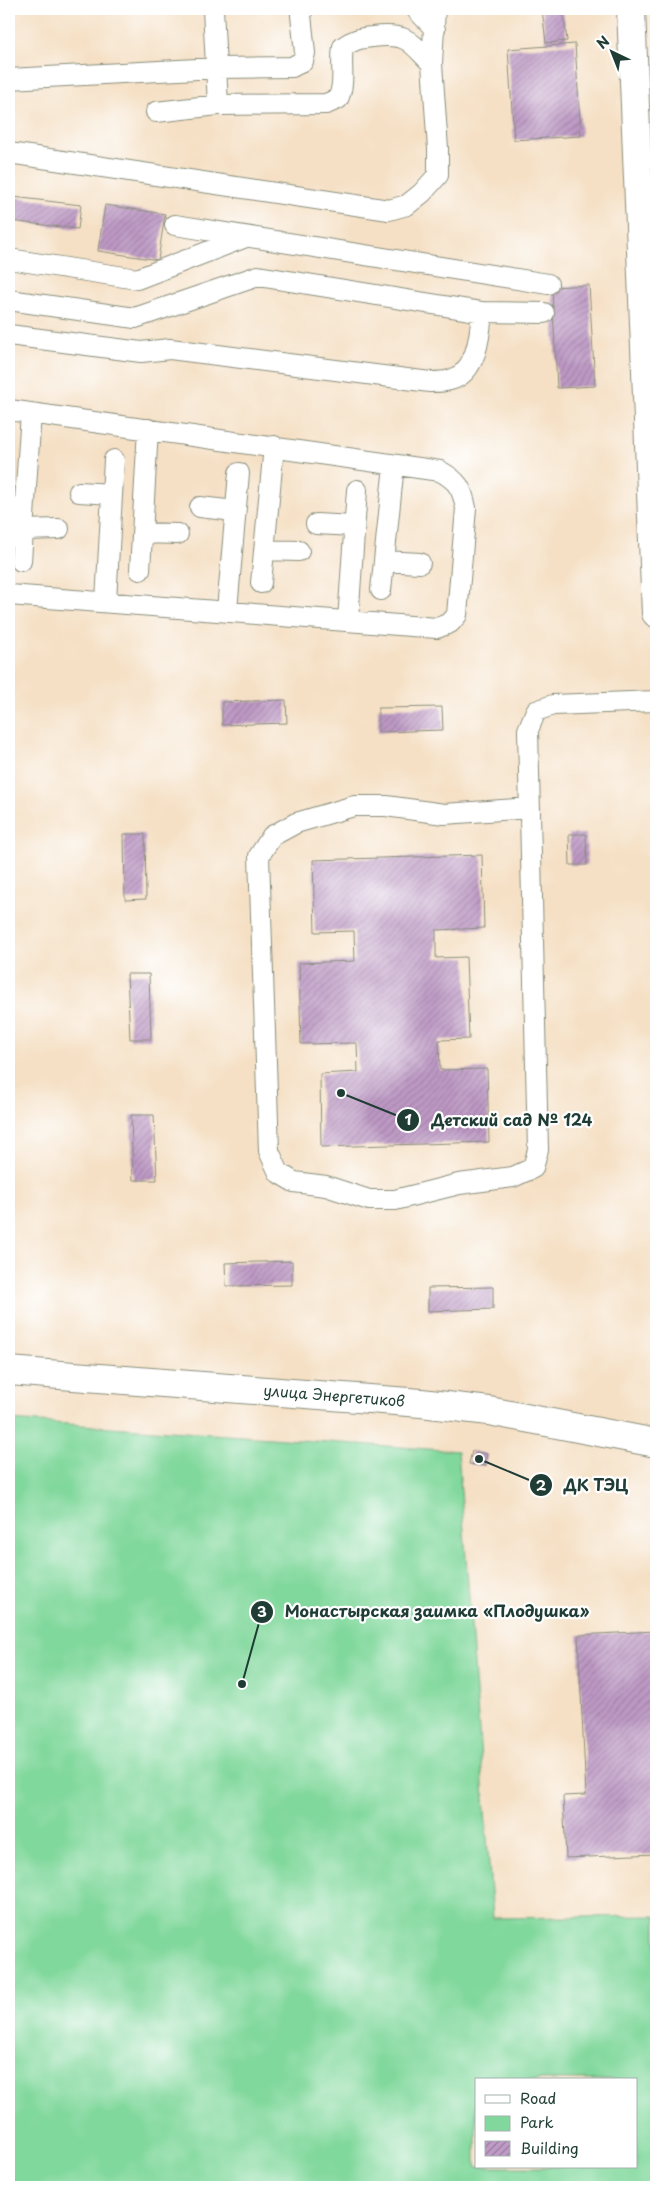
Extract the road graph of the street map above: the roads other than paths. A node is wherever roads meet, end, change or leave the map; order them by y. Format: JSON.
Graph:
{"nodes":[{"id":1,"x":213,"y":9,"type":"edge"},
{"id":2,"x":303,"y":9,"type":"edge"},
{"id":3,"x":416,"y":9,"type":"edge"},
{"id":4,"x":435,"y":9,"type":"edge"},
{"id":5,"x":631,"y":9,"type":"edge"},
{"id":6,"x":434,"y":29,"type":"junction"},
{"id":7,"x":432,"y":64,"type":"junction"},
{"id":8,"x":216,"y":68,"type":"junction"},
{"id":9,"x":9,"y":79,"type":"edge"},
{"id":10,"x":218,"y":105,"type":"junction"},
{"id":11,"x":156,"y":112,"type":"dead end"},
{"id":12,"x":9,"y":153,"type":"edge"},
{"id":13,"x":176,"y":225,"type":"dead end"},
{"id":14,"x":247,"y":236,"type":"junction"},
{"id":15,"x":9,"y":259,"type":"edge"},
{"id":16,"x":548,"y":284,"type":"dead end"},
{"id":17,"x":9,"y":300,"type":"edge"},
{"id":18,"x":482,"y":312,"type":"junction"},
{"id":19,"x":544,"y":313,"type":"dead end"},
{"id":20,"x":9,"y":335,"type":"edge"},
{"id":21,"x":650,"y":350,"type":"edge"},
{"id":22,"x":9,"y":410,"type":"edge"},
{"id":23,"x":30,"y":413,"type":"junction"},
{"id":24,"x":148,"y":429,"type":"junction"},
{"id":25,"x":274,"y":446,"type":"junction"},
{"id":26,"x":114,"y":460,"type":"dead end"},
{"id":27,"x":394,"y":464,"type":"junction"},
{"id":28,"x":239,"y":473,"type":"dead end"},
{"id":29,"x":357,"y":490,"type":"dead end"},
{"id":30,"x":79,"y":492,"type":"dead end"},
{"id":31,"x":112,"y":494,"type":"junction"},
{"id":32,"x":200,"y":507,"type":"dead end"},
{"id":33,"x":235,"y":510,"type":"junction"},
{"id":34,"x":316,"y":524,"type":"dead end"},
{"id":35,"x":354,"y":526,"type":"junction"},
{"id":36,"x":59,"y":529,"type":"dead end"},
{"id":37,"x":23,"y":530,"type":"junction"},
{"id":38,"x":142,"y":533,"type":"junction"},
{"id":39,"x":178,"y":534,"type":"dead end"},
{"id":40,"x":264,"y":550,"type":"junction"},
{"id":41,"x":299,"y":551,"type":"dead end"},
{"id":42,"x":21,"y":561,"type":"dead end"},
{"id":43,"x":384,"y":561,"type":"junction"},
{"id":44,"x":420,"y":563,"type":"dead end"},
{"id":45,"x":140,"y":570,"type":"dead end"},
{"id":46,"x":261,"y":583,"type":"dead end"},
{"id":47,"x":382,"y":590,"type":"dead end"},
{"id":48,"x":9,"y":595,"type":"edge"},
{"id":49,"x":106,"y":602,"type":"junction"},
{"id":50,"x":227,"y":610,"type":"junction"},
{"id":51,"x":656,"y":613,"type":"edge"},
{"id":52,"x":348,"y":621,"type":"junction"},
{"id":53,"x":656,"y":700,"type":"edge"},
{"id":54,"x":530,"y":808,"type":"junction"},
{"id":55,"x":9,"y":1371,"type":"edge"},
{"id":56,"x":656,"y":1443,"type":"edge"}],
"edges":[{"from":1,"to":8,"type":"lane"},
{"from":2,"to":8,"type":"lane"},
{"from":3,"to":6,"type":"lane"},
{"from":4,"to":6,"type":"lane"},
{"from":5,"to":21,"type":"street"},
{"from":6,"to":7,"type":"lane"},
{"from":7,"to":10,"type":"lane"},
{"from":7,"to":12,"type":"lane"},
{"from":8,"to":9,"type":"lane"},
{"from":8,"to":10,"type":"lane"},
{"from":10,"to":11,"type":"lane"},
{"from":13,"to":14,"type":"lane"},
{"from":14,"to":15,"type":"lane"},
{"from":14,"to":16,"type":"lane"},
{"from":17,"to":18,"type":"lane"},
{"from":18,"to":19,"type":"lane"},
{"from":18,"to":20,"type":"lane"},
{"from":21,"to":51,"type":"street"},
{"from":22,"to":23,"type":"lane"},
{"from":23,"to":24,"type":"lane"},
{"from":23,"to":37,"type":"lane"},
{"from":24,"to":25,"type":"lane"},
{"from":24,"to":38,"type":"lane"},
{"from":25,"to":27,"type":"lane"},
{"from":25,"to":40,"type":"lane"},
{"from":26,"to":31,"type":"lane"},
{"from":27,"to":43,"type":"lane"},
{"from":27,"to":52,"type":"lane"},
{"from":28,"to":33,"type":"lane"},
{"from":29,"to":35,"type":"lane"},
{"from":30,"to":31,"type":"lane"},
{"from":31,"to":49,"type":"lane"},
{"from":32,"to":33,"type":"lane"},
{"from":33,"to":50,"type":"lane"},
{"from":34,"to":35,"type":"lane"},
{"from":35,"to":52,"type":"lane"},
{"from":36,"to":37,"type":"lane"},
{"from":37,"to":42,"type":"lane"},
{"from":38,"to":39,"type":"lane"},
{"from":38,"to":45,"type":"lane"},
{"from":40,"to":41,"type":"lane"},
{"from":40,"to":46,"type":"lane"},
{"from":43,"to":44,"type":"lane"},
{"from":43,"to":47,"type":"lane"},
{"from":48,"to":49,"type":"lane"},
{"from":49,"to":50,"type":"lane"},
{"from":50,"to":52,"type":"lane"},
{"from":53,"to":54,"type":"lane"},
{"from":54,"to":54,"type":"lane"},
{"from":55,"to":56,"type":"street","name":"улица Энергетиков"}]}
